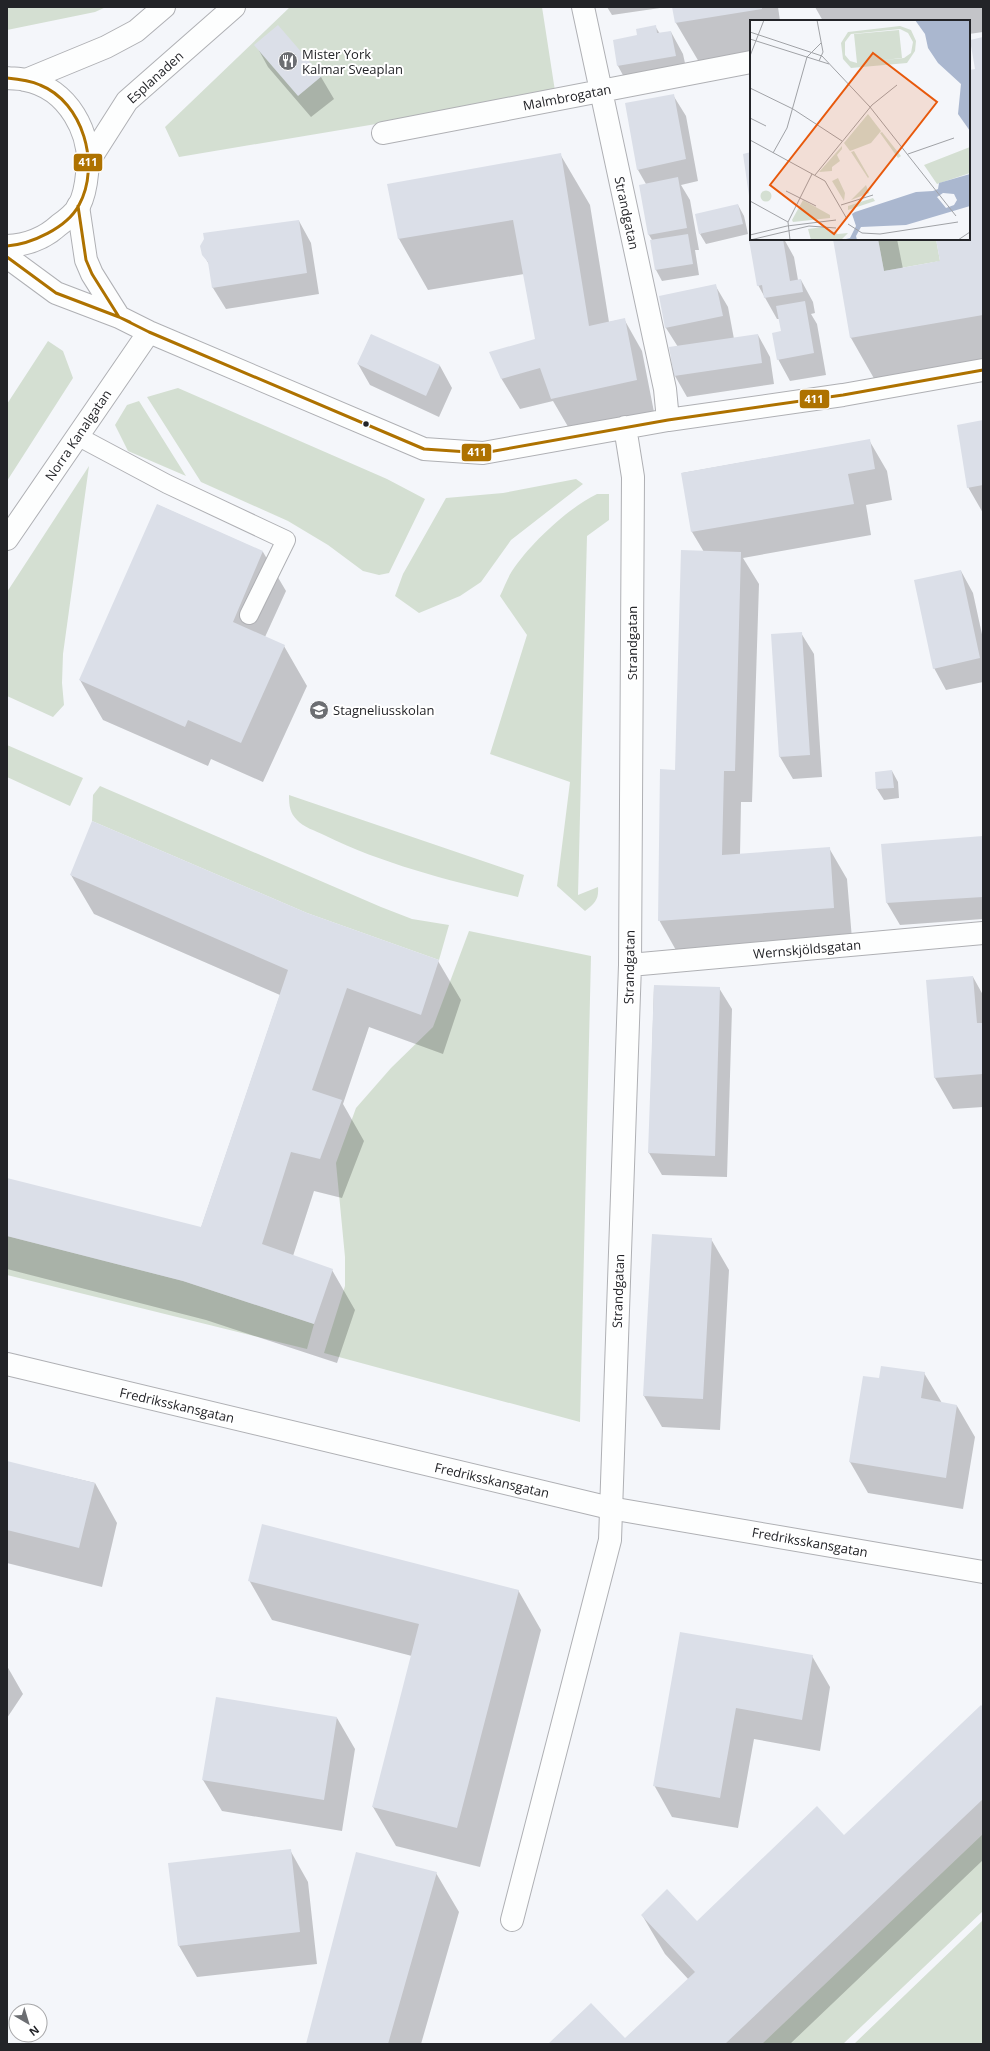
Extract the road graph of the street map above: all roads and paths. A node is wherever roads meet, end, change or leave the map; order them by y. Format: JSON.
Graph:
{"nodes":[{"id":1,"x":164,"y":7,"type":"edge"},
{"id":2,"x":234,"y":7,"type":"edge"},
{"id":3,"x":583,"y":7,"type":"edge"},
{"id":4,"x":750,"y":62,"type":"edge"},
{"id":5,"x":16,"y":79,"type":"edge"},
{"id":6,"x":600,"y":90,"type":"junction"},
{"id":7,"x":383,"y":133,"type":"dead end"},
{"id":8,"x":90,"y":159,"type":"junction"},
{"id":9,"x":78,"y":206,"type":"junction"},
{"id":10,"x":7,"y":246,"type":"edge"},
{"id":11,"x":7,"y":257,"type":"edge"},
{"id":12,"x":119,"y":317,"type":"junction"},
{"id":13,"x":149,"y":332,"type":"junction"},
{"id":14,"x":983,"y":370,"type":"edge"},
{"id":15,"x":668,"y":420,"type":"junction"},
{"id":16,"x":625,"y":427,"type":"junction"},
{"id":17,"x":77,"y":436,"type":"junction"},
{"id":18,"x":7,"y":539,"type":"edge"},
{"id":19,"x":249,"y":615,"type":"dead end"},
{"id":20,"x":983,"y":933,"type":"edge"},
{"id":21,"x":630,"y":965,"type":"junction"},
{"id":22,"x":7,"y":1364,"type":"edge"},
{"id":23,"x":610,"y":1508,"type":"junction"},
{"id":24,"x":983,"y":1572,"type":"edge"},
{"id":25,"x":512,"y":1920,"type":"dead end"}],
"edges":[{"from":1,"to":5,"type":"street","name":"Esplanaden"},
{"from":2,"to":8,"type":"street","name":"Esplanaden"},
{"from":3,"to":6,"type":"street","name":"Strandgatan"},
{"from":4,"to":6,"type":"street","name":"Malmbrogatan"},
{"from":5,"to":8,"type":"street","name":"Esplanaden"},
{"from":6,"to":7,"type":"street","name":"Malmbrogatan"},
{"from":6,"to":15,"type":"street","name":"Strandgatan"},
{"from":8,"to":9,"type":"street","name":"Esplanaden"},
{"from":9,"to":10,"type":"street","name":"Esplanaden"},
{"from":9,"to":12,"type":"street"},
{"from":11,"to":12,"type":"street"},
{"from":12,"to":13,"type":"street"},
{"from":13,"to":16,"type":"street"},
{"from":13,"to":17,"type":"street","name":"Norra Kanalgatan"},
{"from":14,"to":15,"type":"street"},
{"from":15,"to":16,"type":"street"},
{"from":16,"to":21,"type":"street","name":"Strandgatan"},
{"from":17,"to":18,"type":"street","name":"Norra Kanalgatan"},
{"from":17,"to":19,"type":"lane"},
{"from":20,"to":21,"type":"street","name":"Wernskjöldsgatan"},
{"from":21,"to":23,"type":"street","name":"Strandgatan"},
{"from":22,"to":23,"type":"street","name":"Fredriksskansgatan"},
{"from":23,"to":24,"type":"street","name":"Fredriksskansgatan"},
{"from":23,"to":25,"type":"street","name":"Strandgatan"}]}
